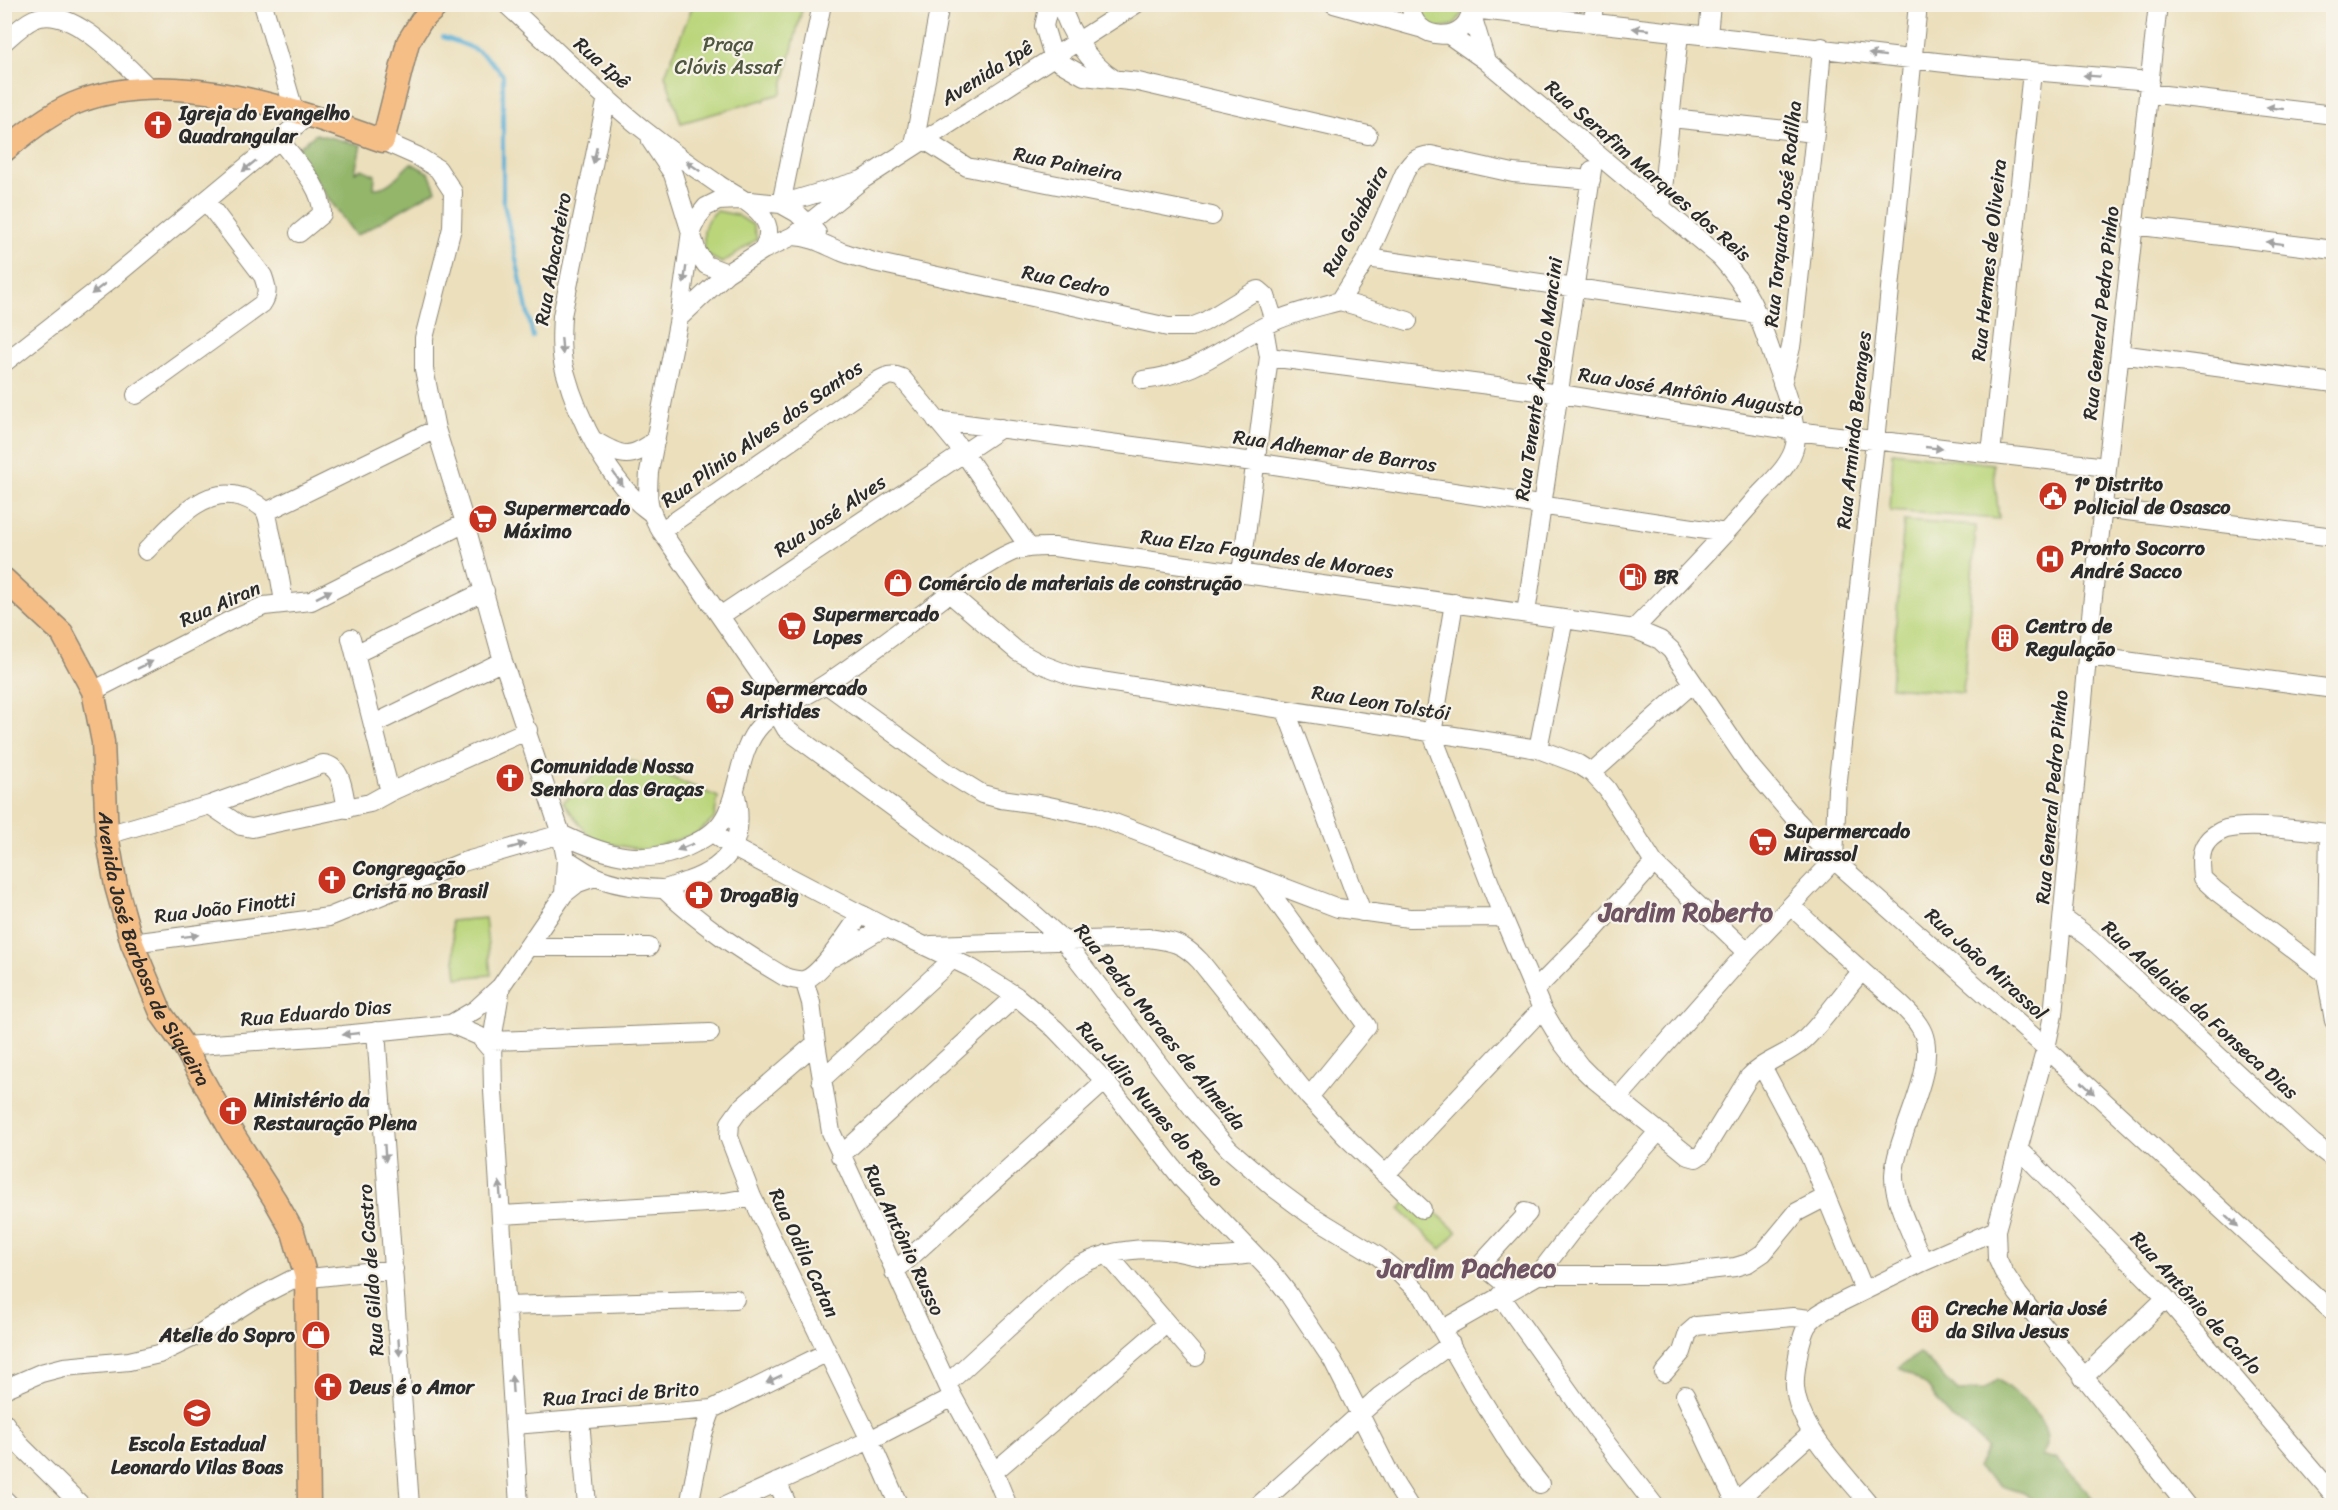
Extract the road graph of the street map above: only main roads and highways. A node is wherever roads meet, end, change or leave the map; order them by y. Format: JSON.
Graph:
{"nodes":[{"id":1,"x":439,"y":4,"type":"edge"},
{"id":2,"x":8,"y":141,"type":"edge"},
{"id":3,"x":4,"y":579,"type":"edge"},
{"id":4,"x":309,"y":1506,"type":"edge"}],
"edges":[{"from":1,"to":2,"type":"main road"},
{"from":3,"to":4,"type":"main road","name":"Avenida José Barbosa de Siqueira"}]}
